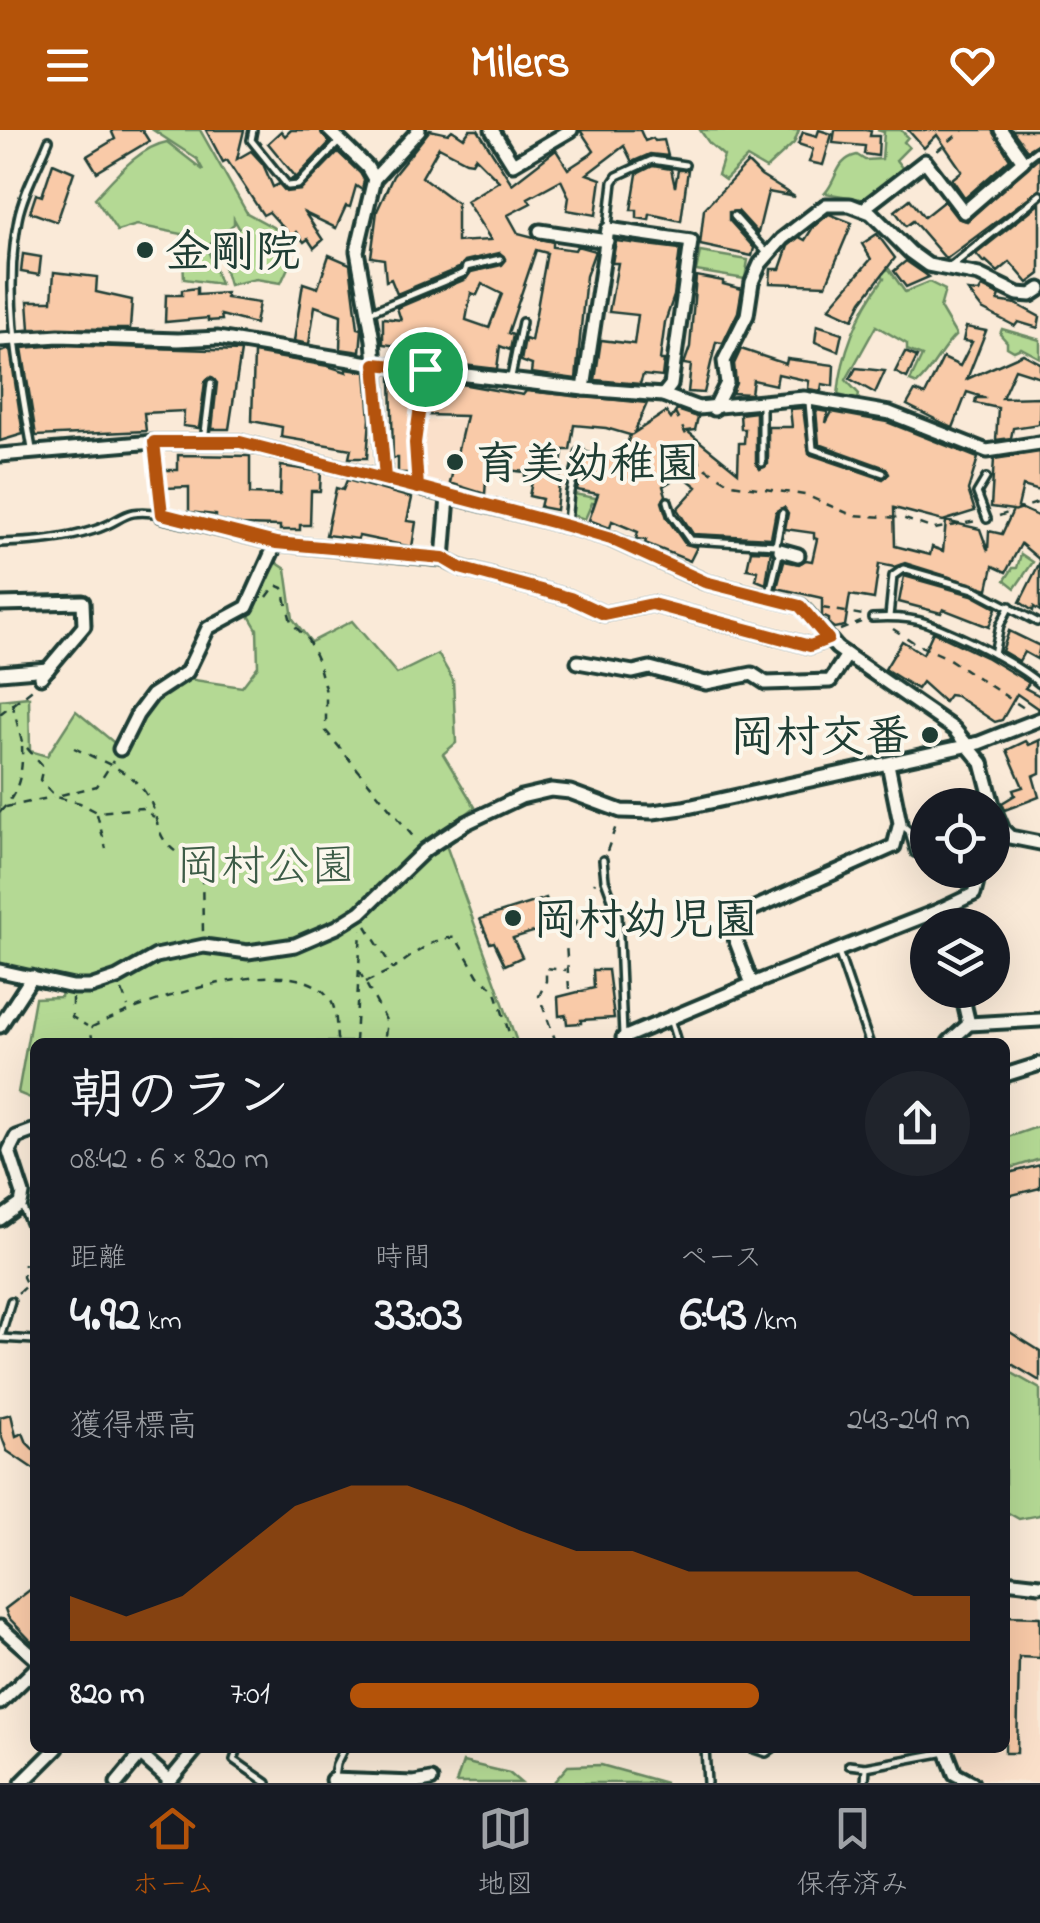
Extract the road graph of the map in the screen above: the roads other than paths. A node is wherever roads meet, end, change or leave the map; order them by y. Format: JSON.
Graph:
{"nodes":[{"id":1,"x":253,"y":130,"type":"edge"},
{"id":2,"x":329,"y":130,"type":"edge"},
{"id":3,"x":420,"y":130,"type":"edge"},
{"id":4,"x":492,"y":130,"type":"edge"},
{"id":5,"x":571,"y":130,"type":"edge"},
{"id":6,"x":1000,"y":130,"type":"edge"},
{"id":7,"x":49,"y":140,"type":"dead end"},
{"id":8,"x":340,"y":141,"type":"junction"},
{"id":9,"x":1040,"y":148,"type":"edge"},
{"id":10,"x":1023,"y":161,"type":"junction"},
{"id":11,"x":685,"y":165,"type":"dead end"},
{"id":12,"x":374,"y":179,"type":"junction"},
{"id":13,"x":1040,"y":195,"type":"edge"},
{"id":14,"x":863,"y":209,"type":"junction"},
{"id":15,"x":734,"y":216,"type":"dead end"},
{"id":16,"x":540,"y":231,"type":"dead end"},
{"id":17,"x":608,"y":235,"type":"junction"},
{"id":18,"x":768,"y":254,"type":"junction"},
{"id":19,"x":500,"y":259,"type":"dead end"},
{"id":20,"x":946,"y":271,"type":"junction"},
{"id":21,"x":1040,"y":289,"type":"edge"},
{"id":22,"x":367,"y":313,"type":"junction"},
{"id":23,"x":522,"y":322,"type":"dead end"},
{"id":24,"x":6,"y":339,"type":"edge"},
{"id":25,"x":375,"y":364,"type":"junction"},
{"id":26,"x":425,"y":369,"type":"junction"},
{"id":27,"x":511,"y":380,"type":"junction"},
{"id":28,"x":211,"y":383,"type":"dead end"},
{"id":29,"x":584,"y":389,"type":"junction"},
{"id":30,"x":664,"y":395,"type":"junction"},
{"id":31,"x":809,"y":398,"type":"junction"},
{"id":32,"x":762,"y":404,"type":"junction"},
{"id":33,"x":714,"y":409,"type":"junction"},
{"id":34,"x":204,"y":441,"type":"junction"},
{"id":35,"x":1040,"y":443,"type":"edge"},
{"id":36,"x":32,"y":452,"type":"junction"},
{"id":37,"x":580,"y":452,"type":"dead end"},
{"id":38,"x":0,"y":455,"type":"edge"},
{"id":39,"x":762,"y":463,"type":"dead end"},
{"id":40,"x":884,"y":474,"type":"dead end"},
{"id":41,"x":385,"y":478,"type":"junction"},
{"id":42,"x":986,"y":478,"type":"dead end"},
{"id":43,"x":418,"y":488,"type":"junction"},
{"id":44,"x":448,"y":497,"type":"junction"},
{"id":45,"x":668,"y":501,"type":"dead end"},
{"id":46,"x":782,"y":513,"type":"dead end"},
{"id":47,"x":162,"y":514,"type":"joint"},
{"id":48,"x":987,"y":519,"type":"road end"},
{"id":49,"x":567,"y":526,"type":"junction"},
{"id":50,"x":0,"y":543,"type":"edge"},
{"id":51,"x":276,"y":543,"type":"junction"},
{"id":52,"x":778,"y":547,"type":"junction"},
{"id":53,"x":798,"y":555,"type":"dead end"},
{"id":54,"x":443,"y":558,"type":"junction"},
{"id":55,"x":770,"y":596,"type":"junction"},
{"id":56,"x":0,"y":604,"type":"edge"},
{"id":57,"x":1010,"y":606,"type":"junction"},
{"id":58,"x":888,"y":617,"type":"junction"},
{"id":59,"x":872,"y":618,"type":"road end"},
{"id":60,"x":1037,"y":622,"type":"dead end"},
{"id":61,"x":828,"y":639,"type":"junction"},
{"id":62,"x":994,"y":654,"type":"junction"},
{"id":63,"x":847,"y":655,"type":"junction"},
{"id":64,"x":578,"y":662,"type":"dead end"},
{"id":65,"x":0,"y":672,"type":"edge"},
{"id":66,"x":1040,"y":684,"type":"edge"},
{"id":67,"x":1038,"y":719,"type":"edge"},
{"id":68,"x":969,"y":746,"type":"junction"},
{"id":69,"x":120,"y":749,"type":"road end"},
{"id":70,"x":888,"y":764,"type":"junction"},
{"id":71,"x":988,"y":788,"type":"edge"},
{"id":72,"x":900,"y":823,"type":"junction"},
{"id":73,"x":910,"y":835,"type":"edge"},
{"id":74,"x":1010,"y":836,"type":"edge"},
{"id":75,"x":1040,"y":843,"type":"edge"},
{"id":76,"x":604,"y":860,"type":"road end"},
{"id":77,"x":976,"y":888,"type":"edge"},
{"id":78,"x":944,"y":908,"type":"edge"},
{"id":79,"x":910,"y":922,"type":"edge"},
{"id":80,"x":838,"y":951,"type":"junction"},
{"id":81,"x":0,"y":971,"type":"edge"},
{"id":82,"x":32,"y":977,"type":"junction"},
{"id":83,"x":752,"y":984,"type":"junction"},
{"id":84,"x":966,"y":1008,"type":"edge"},
{"id":85,"x":670,"y":1019,"type":"junction"},
{"id":86,"x":1040,"y":1020,"type":"edge"},
{"id":87,"x":970,"y":1024,"type":"junction"},
{"id":88,"x":0,"y":1026,"type":"edge"},
{"id":89,"x":623,"y":1038,"type":"joint"},
{"id":90,"x":676,"y":1038,"type":"edge"},
{"id":91,"x":867,"y":1038,"type":"edge"},
{"id":92,"x":954,"y":1038,"type":"edge"},
{"id":93,"x":1040,"y":1064,"type":"edge"},
{"id":94,"x":1010,"y":1073,"type":"edge"},
{"id":95,"x":30,"y":1132,"type":"edge"},
{"id":96,"x":26,"y":1197,"type":"edge"},
{"id":97,"x":0,"y":1219,"type":"edge"},
{"id":98,"x":11,"y":1300,"type":"road end"},
{"id":99,"x":0,"y":1338,"type":"edge"},
{"id":100,"x":30,"y":1340,"type":"edge"},
{"id":101,"x":1010,"y":1581,"type":"edge"},
{"id":102,"x":1040,"y":1584,"type":"edge"},
{"id":103,"x":0,"y":1627,"type":"edge"},
{"id":104,"x":30,"y":1654,"type":"edge"},
{"id":105,"x":30,"y":1674,"type":"edge"},
{"id":106,"x":0,"y":1703,"type":"edge"},
{"id":107,"x":53,"y":1753,"type":"edge"},
{"id":108,"x":136,"y":1753,"type":"edge"},
{"id":109,"x":139,"y":1753,"type":"edge"},
{"id":110,"x":193,"y":1753,"type":"edge"},
{"id":111,"x":236,"y":1753,"type":"edge"},
{"id":112,"x":342,"y":1753,"type":"edge"},
{"id":113,"x":705,"y":1753,"type":"edge"},
{"id":114,"x":931,"y":1753,"type":"edge"},
{"id":115,"x":946,"y":1753,"type":"edge"},
{"id":116,"x":849,"y":1765,"type":"dead end"},
{"id":117,"x":866,"y":1767,"type":"junction"},
{"id":118,"x":431,"y":1780,"type":"dead end"},
{"id":119,"x":169,"y":1782,"type":"edge"},
{"id":120,"x":331,"y":1782,"type":"edge"},
{"id":121,"x":22,"y":1783,"type":"edge"},
{"id":122,"x":116,"y":1783,"type":"edge"},
{"id":123,"x":267,"y":1783,"type":"edge"},
{"id":124,"x":707,"y":1783,"type":"edge"},
{"id":125,"x":865,"y":1783,"type":"edge"},
{"id":126,"x":972,"y":1783,"type":"edge"}],
"edges":[{"from":1,"to":8,"type":"lane"},
{"from":2,"to":8,"type":"street"},
{"from":3,"to":12,"type":"street"},
{"from":4,"to":5,"type":"street"},
{"from":6,"to":10,"type":"street"},
{"from":7,"to":24,"type":"lane"},
{"from":8,"to":12,"type":"street"},
{"from":9,"to":10,"type":"lane"},
{"from":10,"to":14,"type":"street"},
{"from":11,"to":17,"type":"lane"},
{"from":12,"to":22,"type":"street"},
{"from":13,"to":20,"type":"lane"},
{"from":14,"to":18,"type":"street"},
{"from":14,"to":20,"type":"street"},
{"from":15,"to":18,"type":"lane"},
{"from":16,"to":17,"type":"street"},
{"from":17,"to":29,"type":"street"},
{"from":17,"to":30,"type":"street"},
{"from":18,"to":33,"type":"street"},
{"from":19,"to":22,"type":"lane"},
{"from":20,"to":21,"type":"street"},
{"from":22,"to":25,"type":"street"},
{"from":23,"to":27,"type":"lane"},
{"from":24,"to":25,"type":"street"},
{"from":24,"to":36,"type":"lane"},
{"from":25,"to":26,"type":"street"},
{"from":25,"to":41,"type":"street"},
{"from":26,"to":27,"type":"street"},
{"from":26,"to":43,"type":"lane"},
{"from":27,"to":29,"type":"street"},
{"from":28,"to":34,"type":"lane"},
{"from":29,"to":30,"type":"street"},
{"from":30,"to":33,"type":"street"},
{"from":31,"to":32,"type":"street"},
{"from":31,"to":35,"type":"street"},
{"from":31,"to":40,"type":"lane"},
{"from":32,"to":33,"type":"street"},
{"from":32,"to":39,"type":"lane"},
{"from":34,"to":36,"type":"street"},
{"from":34,"to":41,"type":"street"},
{"from":36,"to":38,"type":"street"},
{"from":37,"to":49,"type":"lane"},
{"from":41,"to":43,"type":"street"},
{"from":42,"to":48,"type":"lane"},
{"from":43,"to":44,"type":"street"},
{"from":44,"to":49,"type":"street"},
{"from":44,"to":54,"type":"street"},
{"from":45,"to":52,"type":"lane"},
{"from":46,"to":52,"type":"lane"},
{"from":47,"to":50,"type":"lane"},
{"from":47,"to":51,"type":"street"},
{"from":49,"to":55,"type":"street"},
{"from":51,"to":54,"type":"street"},
{"from":51,"to":69,"type":"street"},
{"from":52,"to":53,"type":"street"},
{"from":52,"to":55,"type":"lane"},
{"from":54,"to":61,"type":"street"},
{"from":55,"to":61,"type":"street"},
{"from":56,"to":65,"type":"street"},
{"from":57,"to":58,"type":"lane"},
{"from":57,"to":60,"type":"lane"},
{"from":57,"to":62,"type":"lane"},
{"from":58,"to":59,"type":"lane"},
{"from":58,"to":62,"type":"lane"},
{"from":61,"to":63,"type":"street"},
{"from":62,"to":66,"type":"lane"},
{"from":63,"to":64,"type":"street"},
{"from":63,"to":68,"type":"street"},
{"from":67,"to":68,"type":"street"},
{"from":68,"to":70,"type":"street"},
{"from":68,"to":71,"type":"street"},
{"from":70,"to":72,"type":"street"},
{"from":70,"to":82,"type":"street"},
{"from":72,"to":73,"type":"lane"},
{"from":72,"to":83,"type":"street"},
{"from":74,"to":75,"type":"street"},
{"from":76,"to":89,"type":"lane"},
{"from":77,"to":78,"type":"street"},
{"from":79,"to":80,"type":"street"},
{"from":80,"to":83,"type":"street"},
{"from":80,"to":91,"type":"lane"},
{"from":81,"to":82,"type":"street"},
{"from":82,"to":88,"type":"street"},
{"from":83,"to":85,"type":"street"},
{"from":84,"to":87,"type":"street"},
{"from":85,"to":89,"type":"street"},
{"from":85,"to":90,"type":"lane"},
{"from":86,"to":87,"type":"street"},
{"from":87,"to":92,"type":"street"},
{"from":93,"to":94,"type":"street"},
{"from":95,"to":96,"type":"street"},
{"from":96,"to":97,"type":"street"},
{"from":98,"to":99,"type":"lane"},
{"from":99,"to":100,"type":"lane"},
{"from":101,"to":102,"type":"street"},
{"from":103,"to":104,"type":"street"},
{"from":105,"to":106,"type":"street"},
{"from":107,"to":121,"type":"street"},
{"from":108,"to":122,"type":"street"},
{"from":109,"to":119,"type":"street"},
{"from":110,"to":119,"type":"street"},
{"from":111,"to":123,"type":"lane"},
{"from":112,"to":120,"type":"lane"},
{"from":113,"to":124,"type":"lane"},
{"from":114,"to":117,"type":"lane"},
{"from":115,"to":126,"type":"street"},
{"from":116,"to":117,"type":"lane"},
{"from":117,"to":125,"type":"lane"},
{"from":118,"to":120,"type":"street"}]}
